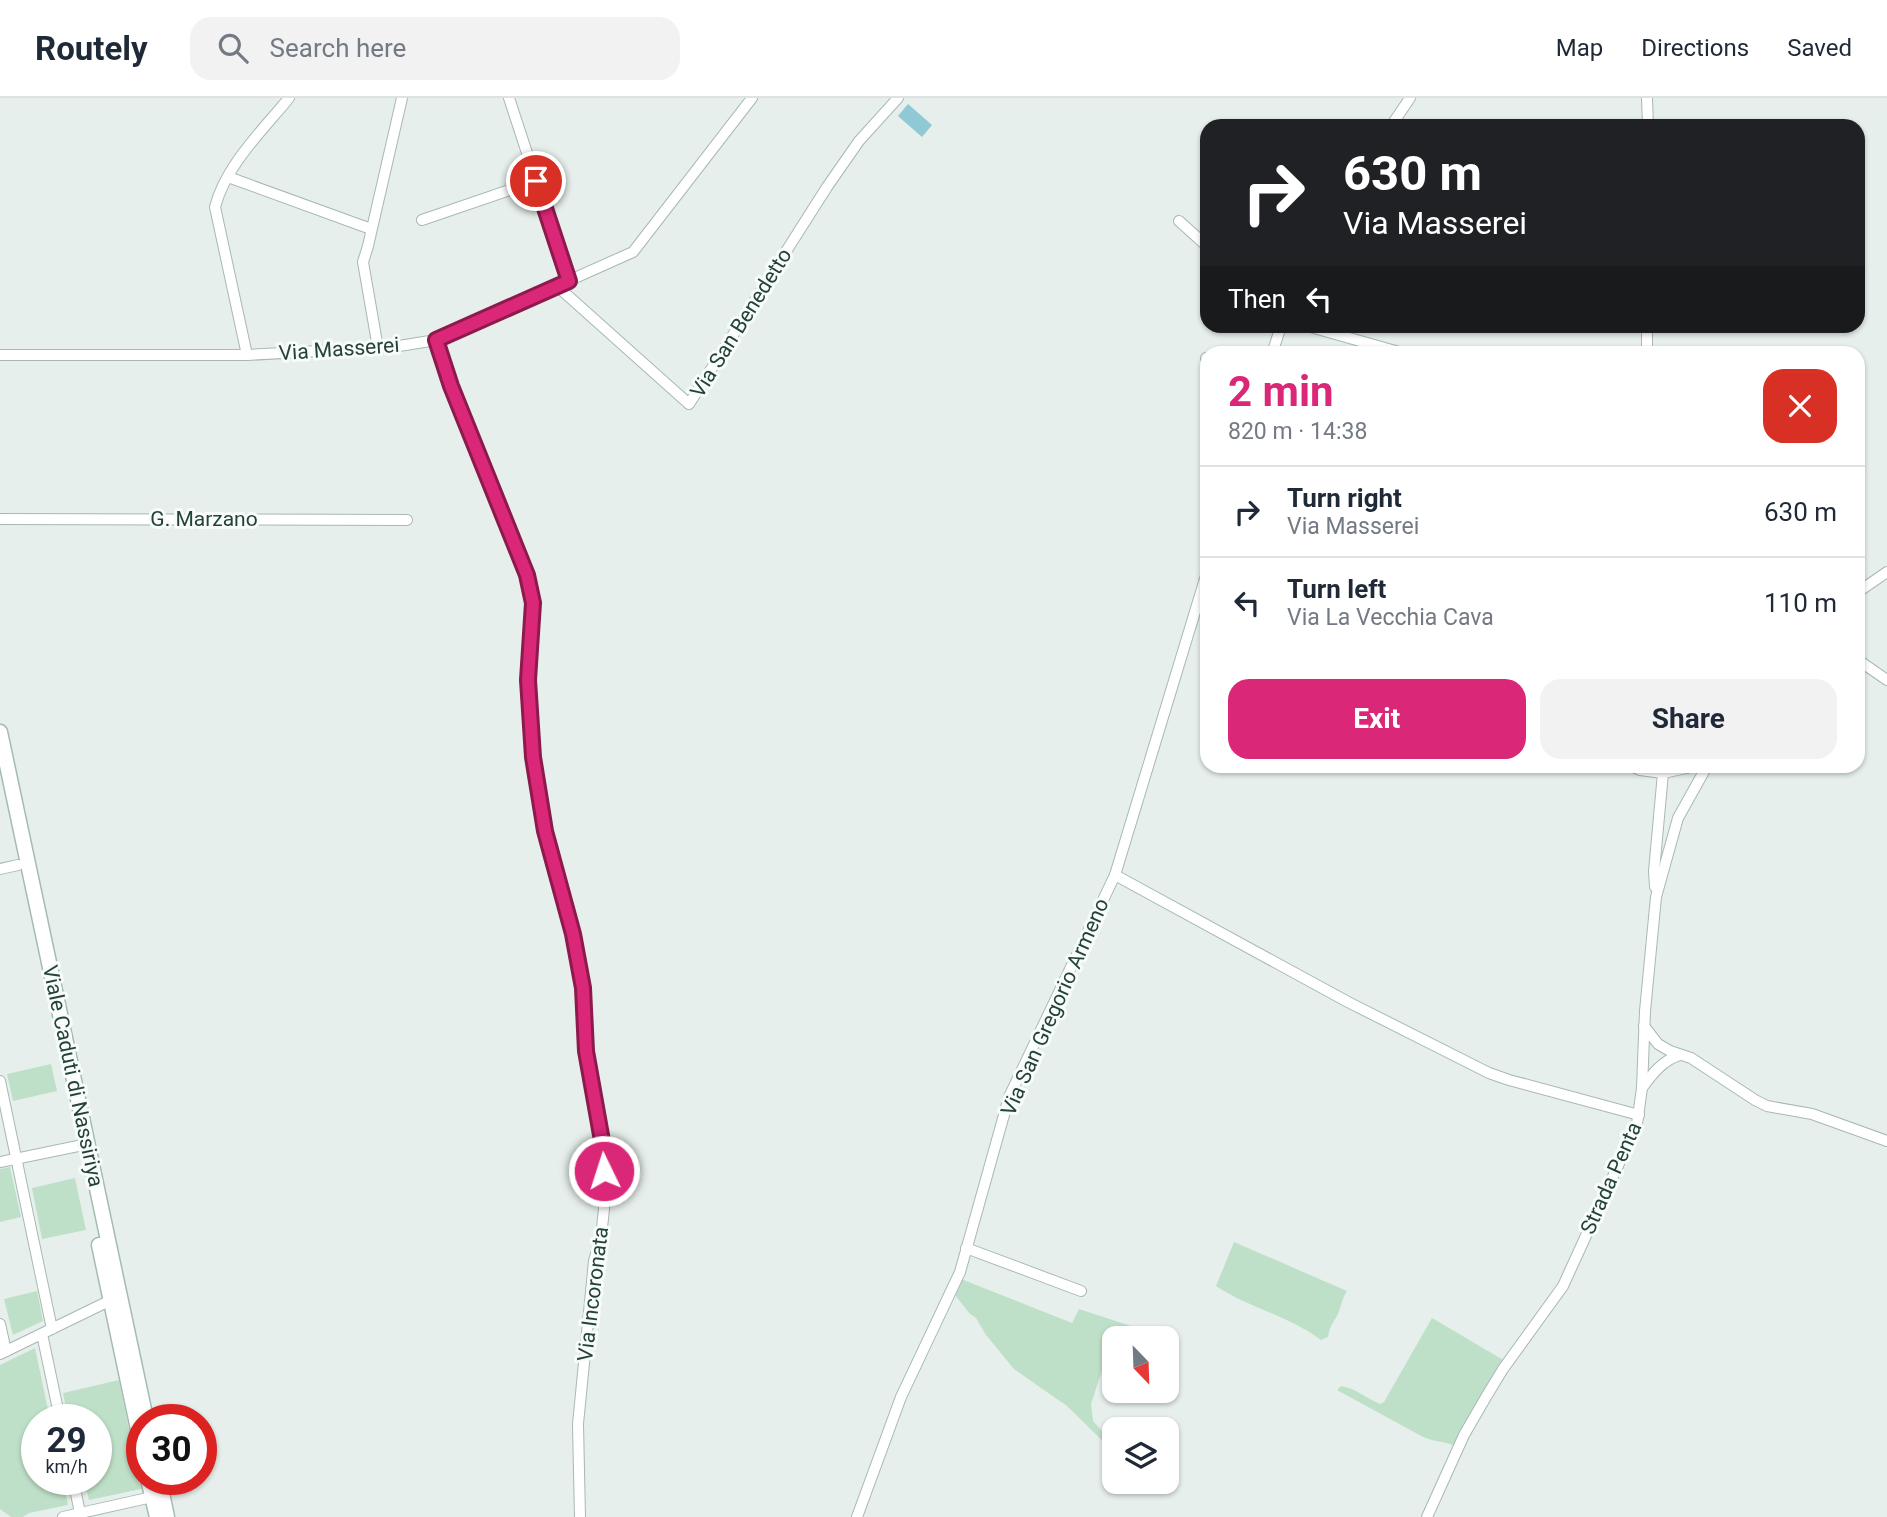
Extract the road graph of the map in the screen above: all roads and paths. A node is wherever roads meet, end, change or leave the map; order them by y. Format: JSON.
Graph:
{"nodes":[{"id":1,"x":289,"y":98,"type":"edge"},
{"id":2,"x":402,"y":98,"type":"edge"},
{"id":3,"x":509,"y":98,"type":"edge"},
{"id":4,"x":752,"y":98,"type":"edge"},
{"id":5,"x":898,"y":98,"type":"edge"},
{"id":6,"x":1410,"y":98,"type":"edge"},
{"id":7,"x":1647,"y":98,"type":"edge"},
{"id":8,"x":1396,"y":119,"type":"edge"},
{"id":9,"x":1648,"y":119,"type":"edge"},
{"id":10,"x":228,"y":177,"type":"junction"},
{"id":11,"x":536,"y":181,"type":"junction"},
{"id":12,"x":422,"y":219,"type":"dead end"},
{"id":13,"x":1179,"y":221,"type":"dead end"},
{"id":14,"x":371,"y":229,"type":"junction"},
{"id":15,"x":1200,"y":240,"type":"edge"},
{"id":16,"x":569,"y":281,"type":"junction"},
{"id":17,"x":557,"y":286,"type":"junction"},
{"id":18,"x":1332,"y":333,"type":"edge"},
{"id":19,"x":436,"y":340,"type":"junction"},
{"id":20,"x":1378,"y":346,"type":"edge"},
{"id":21,"x":378,"y":348,"type":"junction"},
{"id":22,"x":0,"y":355,"type":"edge"},
{"id":23,"x":247,"y":355,"type":"junction"},
{"id":24,"x":0,"y":519,"type":"edge"},
{"id":25,"x":407,"y":520,"type":"dead end"},
{"id":26,"x":1887,"y":572,"type":"edge"},
{"id":27,"x":1865,"y":587,"type":"edge"},
{"id":28,"x":1200,"y":594,"type":"edge"},
{"id":29,"x":1196,"y":607,"type":"junction"},
{"id":30,"x":1200,"y":608,"type":"edge"},
{"id":31,"x":1865,"y":665,"type":"edge"},
{"id":32,"x":1887,"y":680,"type":"edge"},
{"id":33,"x":0,"y":732,"type":"edge"},
{"id":34,"x":1657,"y":773,"type":"edge"},
{"id":35,"x":1667,"y":773,"type":"edge"},
{"id":36,"x":1703,"y":773,"type":"edge"},
{"id":37,"x":1663,"y":774,"type":"junction"},
{"id":38,"x":0,"y":779,"type":"edge"},
{"id":39,"x":18,"y":865,"type":"junction"},
{"id":40,"x":0,"y":869,"type":"edge"},
{"id":41,"x":1115,"y":875,"type":"junction"},
{"id":42,"x":1656,"y":897,"type":"junction"},
{"id":43,"x":1644,"y":1026,"type":"junction"},
{"id":44,"x":1680,"y":1055,"type":"junction"},
{"id":45,"x":0,"y":1081,"type":"edge"},
{"id":46,"x":1642,"y":1088,"type":"junction"},
{"id":47,"x":1639,"y":1115,"type":"junction"},
{"id":48,"x":1887,"y":1141,"type":"edge"},
{"id":49,"x":78,"y":1146,"type":"junction"},
{"id":50,"x":16,"y":1158,"type":"junction"},
{"id":51,"x":0,"y":1162,"type":"edge"},
{"id":52,"x":966,"y":1248,"type":"junction"},
{"id":53,"x":1081,"y":1290,"type":"dead end"},
{"id":54,"x":111,"y":1300,"type":"junction"},
{"id":55,"x":0,"y":1324,"type":"edge"},
{"id":56,"x":47,"y":1331,"type":"junction"},
{"id":57,"x":3,"y":1353,"type":"edge"},
{"id":58,"x":58,"y":1404,"type":"edge"},
{"id":59,"x":133,"y":1404,"type":"edge"},
{"id":60,"x":143,"y":1404,"type":"edge"},
{"id":61,"x":76,"y":1495,"type":"edge"},
{"id":62,"x":162,"y":1495,"type":"edge"},
{"id":63,"x":152,"y":1497,"type":"joint"},
{"id":64,"x":80,"y":1513,"type":"junction"},
{"id":65,"x":63,"y":1517,"type":"edge"},
{"id":66,"x":157,"y":1517,"type":"edge"},
{"id":67,"x":167,"y":1517,"type":"edge"},
{"id":68,"x":580,"y":1517,"type":"edge"},
{"id":69,"x":858,"y":1517,"type":"edge"},
{"id":70,"x":1427,"y":1517,"type":"edge"}],
"edges":[{"from":1,"to":10,"type":"street"},
{"from":2,"to":14,"type":"street"},
{"from":3,"to":11,"type":"street"},
{"from":4,"to":16,"type":"street","name":"Via Masserei"},
{"from":5,"to":17,"type":"street","name":"Via San Benedetto"},
{"from":6,"to":8,"type":"street"},
{"from":7,"to":9,"type":"street"},
{"from":10,"to":14,"type":"street"},
{"from":10,"to":23,"type":"street"},
{"from":11,"to":12,"type":"street"},
{"from":11,"to":16,"type":"street"},
{"from":13,"to":15,"type":"street"},
{"from":14,"to":21,"type":"street"},
{"from":16,"to":17,"type":"street","name":"Via Masserei"},
{"from":17,"to":19,"type":"street","name":"Via Masserei"},
{"from":18,"to":20,"type":"street"},
{"from":19,"to":21,"type":"street","name":"Via Masserei"},
{"from":19,"to":68,"type":"street","name":"Via Incoronata"},
{"from":21,"to":23,"type":"street","name":"Via Masserei"},
{"from":22,"to":23,"type":"street","name":"Via Masserei"},
{"from":24,"to":25,"type":"street","name":"G. Marzano"},
{"from":26,"to":27,"type":"street"},
{"from":28,"to":29,"type":"street","name":"Via San Gregorio Armeno"},
{"from":29,"to":30,"type":"street"},
{"from":29,"to":41,"type":"street","name":"Via San Gregorio Armeno"},
{"from":31,"to":32,"type":"street"},
{"from":33,"to":60,"type":"main road","name":"Viale Caduti di Nassiriya"},
{"from":34,"to":37,"type":"street"},
{"from":35,"to":37,"type":"street"},
{"from":36,"to":42,"type":"street","name":"Strada Penta"},
{"from":37,"to":42,"type":"street"},
{"from":38,"to":39,"type":"main road","name":"Viale Caduti di Nassiriya"},
{"from":39,"to":40,"type":"street"},
{"from":39,"to":49,"type":"main road","name":"Viale Caduti di Nassiriya"},
{"from":41,"to":47,"type":"street"},
{"from":41,"to":52,"type":"street","name":"Via San Gregorio Armeno"},
{"from":42,"to":43,"type":"street","name":"Strada Penta"},
{"from":43,"to":44,"type":"street"},
{"from":43,"to":46,"type":"street","name":"Strada Penta"},
{"from":44,"to":46,"type":"street"},
{"from":44,"to":48,"type":"street"},
{"from":45,"to":50,"type":"street"},
{"from":46,"to":47,"type":"street","name":"Strada Penta"},
{"from":47,"to":70,"type":"street","name":"Strada Penta"},
{"from":49,"to":50,"type":"street"},
{"from":49,"to":54,"type":"main road","name":"Viale Caduti di Nassiriya"},
{"from":50,"to":51,"type":"street"},
{"from":50,"to":56,"type":"street"},
{"from":52,"to":53,"type":"street"},
{"from":52,"to":69,"type":"street","name":"Via San Gregorio Armeno"},
{"from":54,"to":56,"type":"street"},
{"from":54,"to":59,"type":"main road","name":"Viale Caduti di Nassiriya"},
{"from":55,"to":57,"type":"street"},
{"from":56,"to":57,"type":"street"},
{"from":56,"to":58,"type":"street"},
{"from":61,"to":64,"type":"street"},
{"from":62,"to":67,"type":"main road"},
{"from":63,"to":64,"type":"street"},
{"from":63,"to":66,"type":"main road"},
{"from":64,"to":65,"type":"street"}]}
